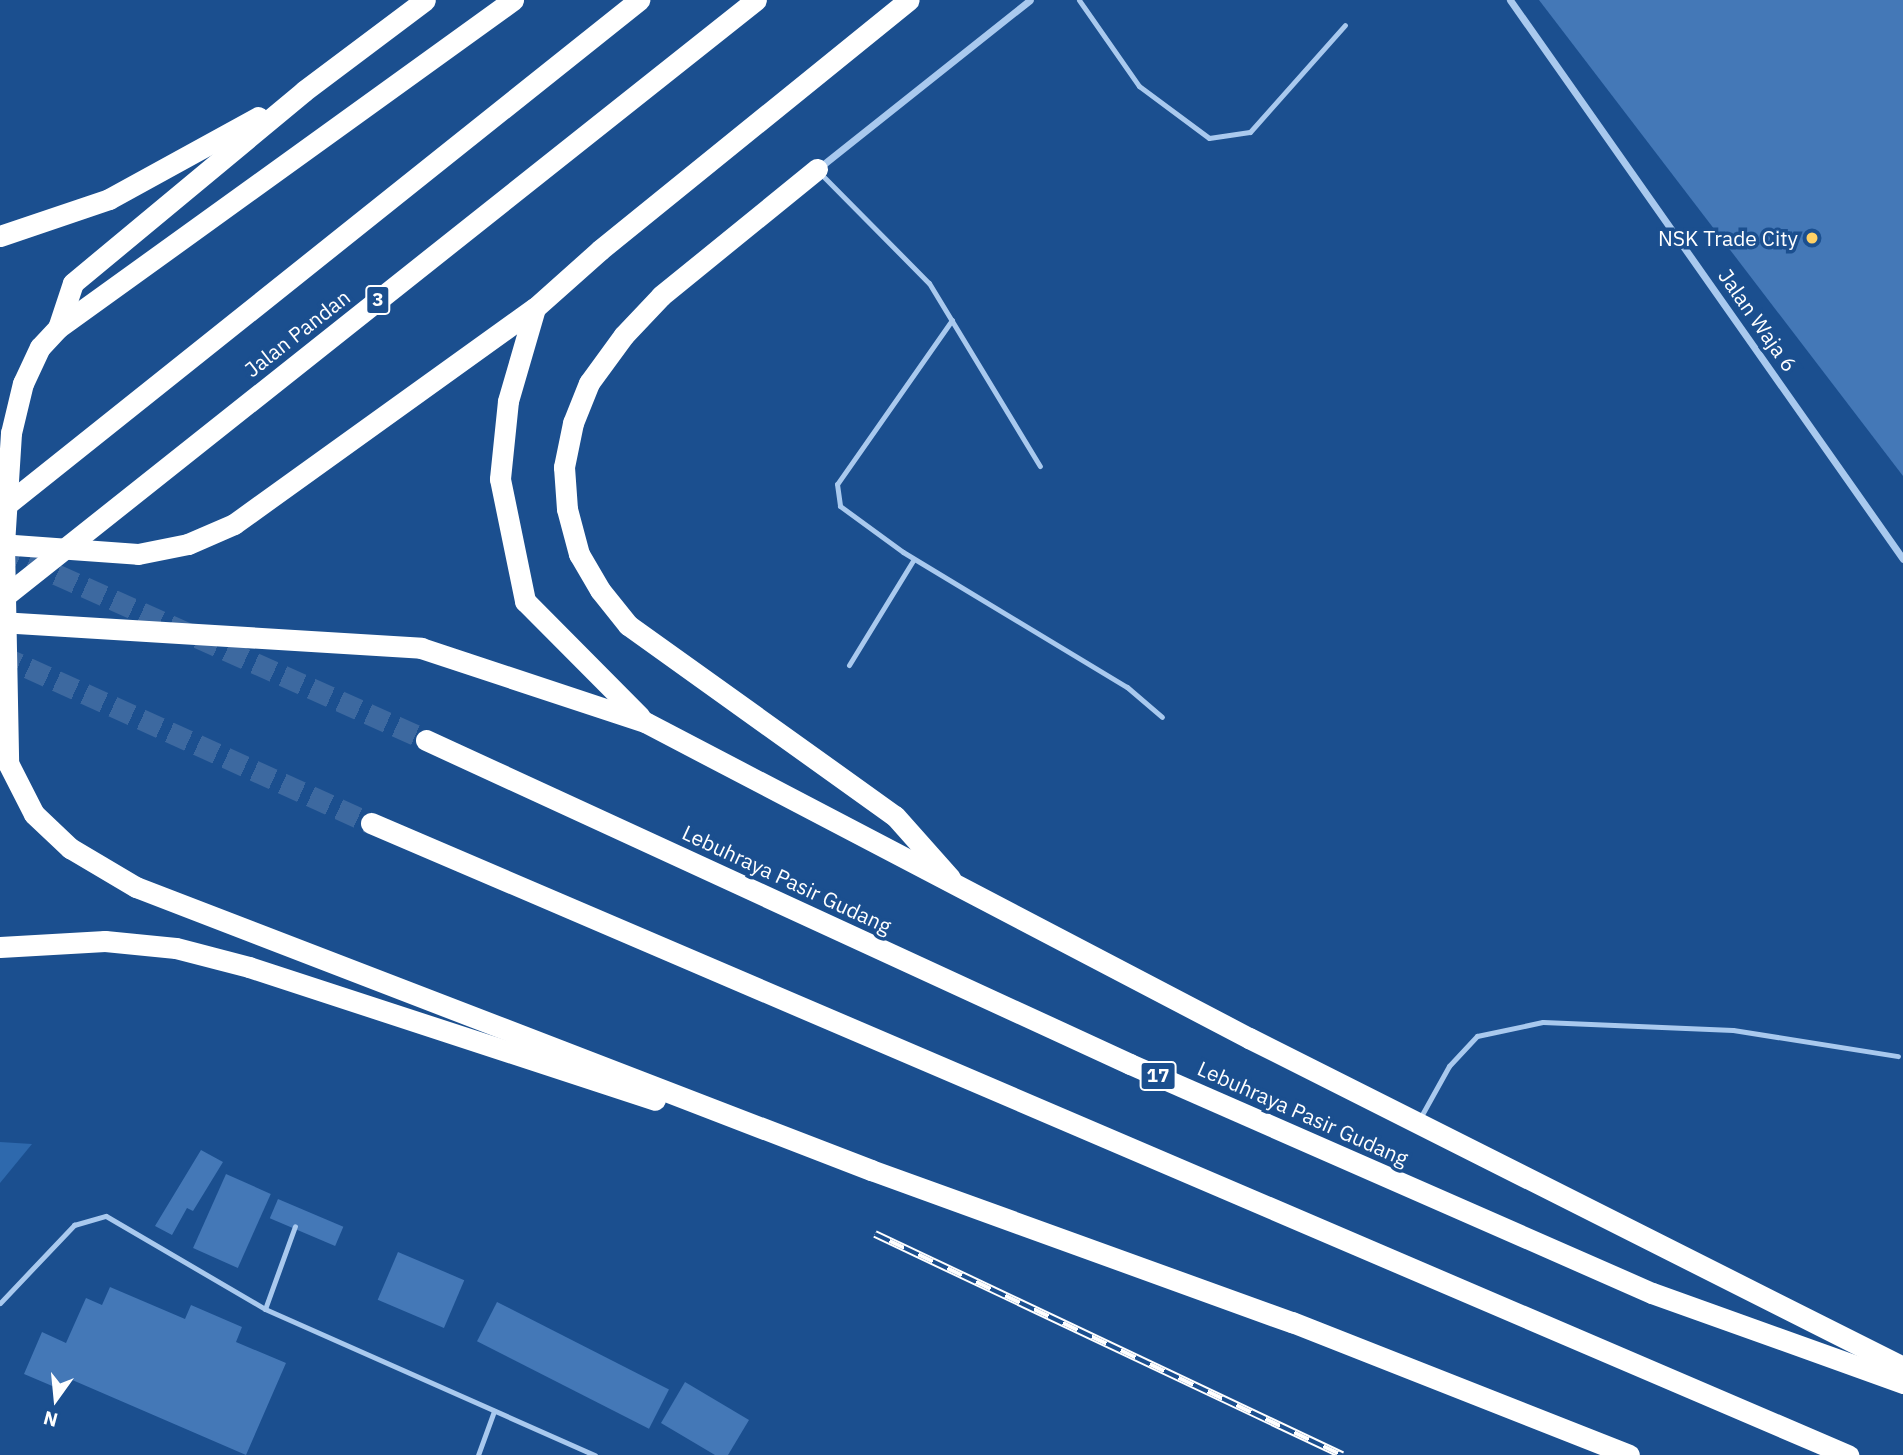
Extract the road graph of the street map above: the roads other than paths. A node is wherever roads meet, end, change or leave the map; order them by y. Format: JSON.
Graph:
{"nodes":[{"id":1,"x":425,"y":0,"type":"edge"},
{"id":2,"x":513,"y":0,"type":"edge"},
{"id":3,"x":639,"y":0,"type":"edge"},
{"id":4,"x":756,"y":0,"type":"edge"},
{"id":5,"x":908,"y":0,"type":"edge"},
{"id":6,"x":1030,"y":0,"type":"edge"},
{"id":7,"x":1079,"y":0,"type":"edge"},
{"id":8,"x":1510,"y":0,"type":"edge"},
{"id":9,"x":1345,"y":25,"type":"dead end"},
{"id":10,"x":304,"y":92,"type":"junction"},
{"id":11,"x":817,"y":169,"type":"junction"},
{"id":12,"x":0,"y":236,"type":"edge"},
{"id":13,"x":535,"y":308,"type":"junction"},
{"id":14,"x":952,"y":320,"type":"junction"},
{"id":15,"x":58,"y":328,"type":"junction"},
{"id":16,"x":1040,"y":466,"type":"dead end"},
{"id":17,"x":0,"y":510,"type":"edge"},
{"id":18,"x":2,"y":545,"type":"edge"},
{"id":19,"x":914,"y":559,"type":"junction"},
{"id":20,"x":1903,"y":559,"type":"edge"},
{"id":21,"x":0,"y":600,"type":"edge"},
{"id":22,"x":3,"y":622,"type":"edge"},
{"id":23,"x":849,"y":665,"type":"dead end"},
{"id":24,"x":1162,"y":717,"type":"dead end"},
{"id":25,"x":645,"y":722,"type":"junction"},
{"id":26,"x":426,"y":740,"type":"tunnel mouth"},
{"id":27,"x":371,"y":823,"type":"tunnel mouth"},
{"id":28,"x":961,"y":890,"type":"junction"},
{"id":29,"x":0,"y":947,"type":"edge"},
{"id":30,"x":1898,"y":1056,"type":"dead end"},
{"id":31,"x":1418,"y":1122,"type":"junction"},
{"id":32,"x":871,"y":1170,"type":"junction"},
{"id":33,"x":295,"y":1226,"type":"dead end"},
{"id":34,"x":0,"y":1303,"type":"edge"},
{"id":35,"x":265,"y":1309,"type":"junction"},
{"id":36,"x":1903,"y":1367,"type":"edge"},
{"id":37,"x":1903,"y":1383,"type":"edge"},
{"id":38,"x":494,"y":1410,"type":"junction"},
{"id":39,"x":478,"y":1455,"type":"edge"},
{"id":40,"x":595,"y":1455,"type":"edge"},
{"id":41,"x":1629,"y":1455,"type":"edge"},
{"id":42,"x":1847,"y":1455,"type":"edge"}],
"edges":[{"from":1,"to":10,"type":"highway"},
{"from":2,"to":15,"type":"highway"},
{"from":3,"to":17,"type":"highway","bridge":true},
{"from":4,"to":21,"type":"highway","name":"Jalan Pandan","number":"3","bridge":true},
{"from":5,"to":13,"type":"highway"},
{"from":6,"to":11,"type":"street"},
{"from":7,"to":9,"type":"lane"},
{"from":8,"to":20,"type":"street","name":"Jalan Waja 6"},
{"from":10,"to":12,"type":"highway"},
{"from":10,"to":15,"type":"highway"},
{"from":11,"to":14,"type":"lane"},
{"from":11,"to":28,"type":"highway"},
{"from":13,"to":18,"type":"highway"},
{"from":13,"to":25,"type":"highway"},
{"from":14,"to":16,"type":"lane"},
{"from":14,"to":19,"type":"lane"},
{"from":15,"to":18,"type":"highway"},
{"from":18,"to":22,"type":"highway"},
{"from":19,"to":23,"type":"lane"},
{"from":19,"to":24,"type":"lane"},
{"from":22,"to":25,"type":"highway"},
{"from":22,"to":32,"type":"highway"},
{"from":25,"to":28,"type":"highway"},
{"from":26,"to":37,"type":"highway","name":"Lebuhraya Pasir Gudang","number":"17"},
{"from":27,"to":42,"type":"highway"},
{"from":28,"to":31,"type":"highway"},
{"from":29,"to":32,"type":"highway"},
{"from":30,"to":31,"type":"lane"},
{"from":31,"to":36,"type":"highway"},
{"from":32,"to":41,"type":"highway"},
{"from":33,"to":35,"type":"lane"},
{"from":34,"to":35,"type":"lane"},
{"from":35,"to":38,"type":"lane"},
{"from":38,"to":39,"type":"lane"},
{"from":38,"to":40,"type":"lane"}]}
